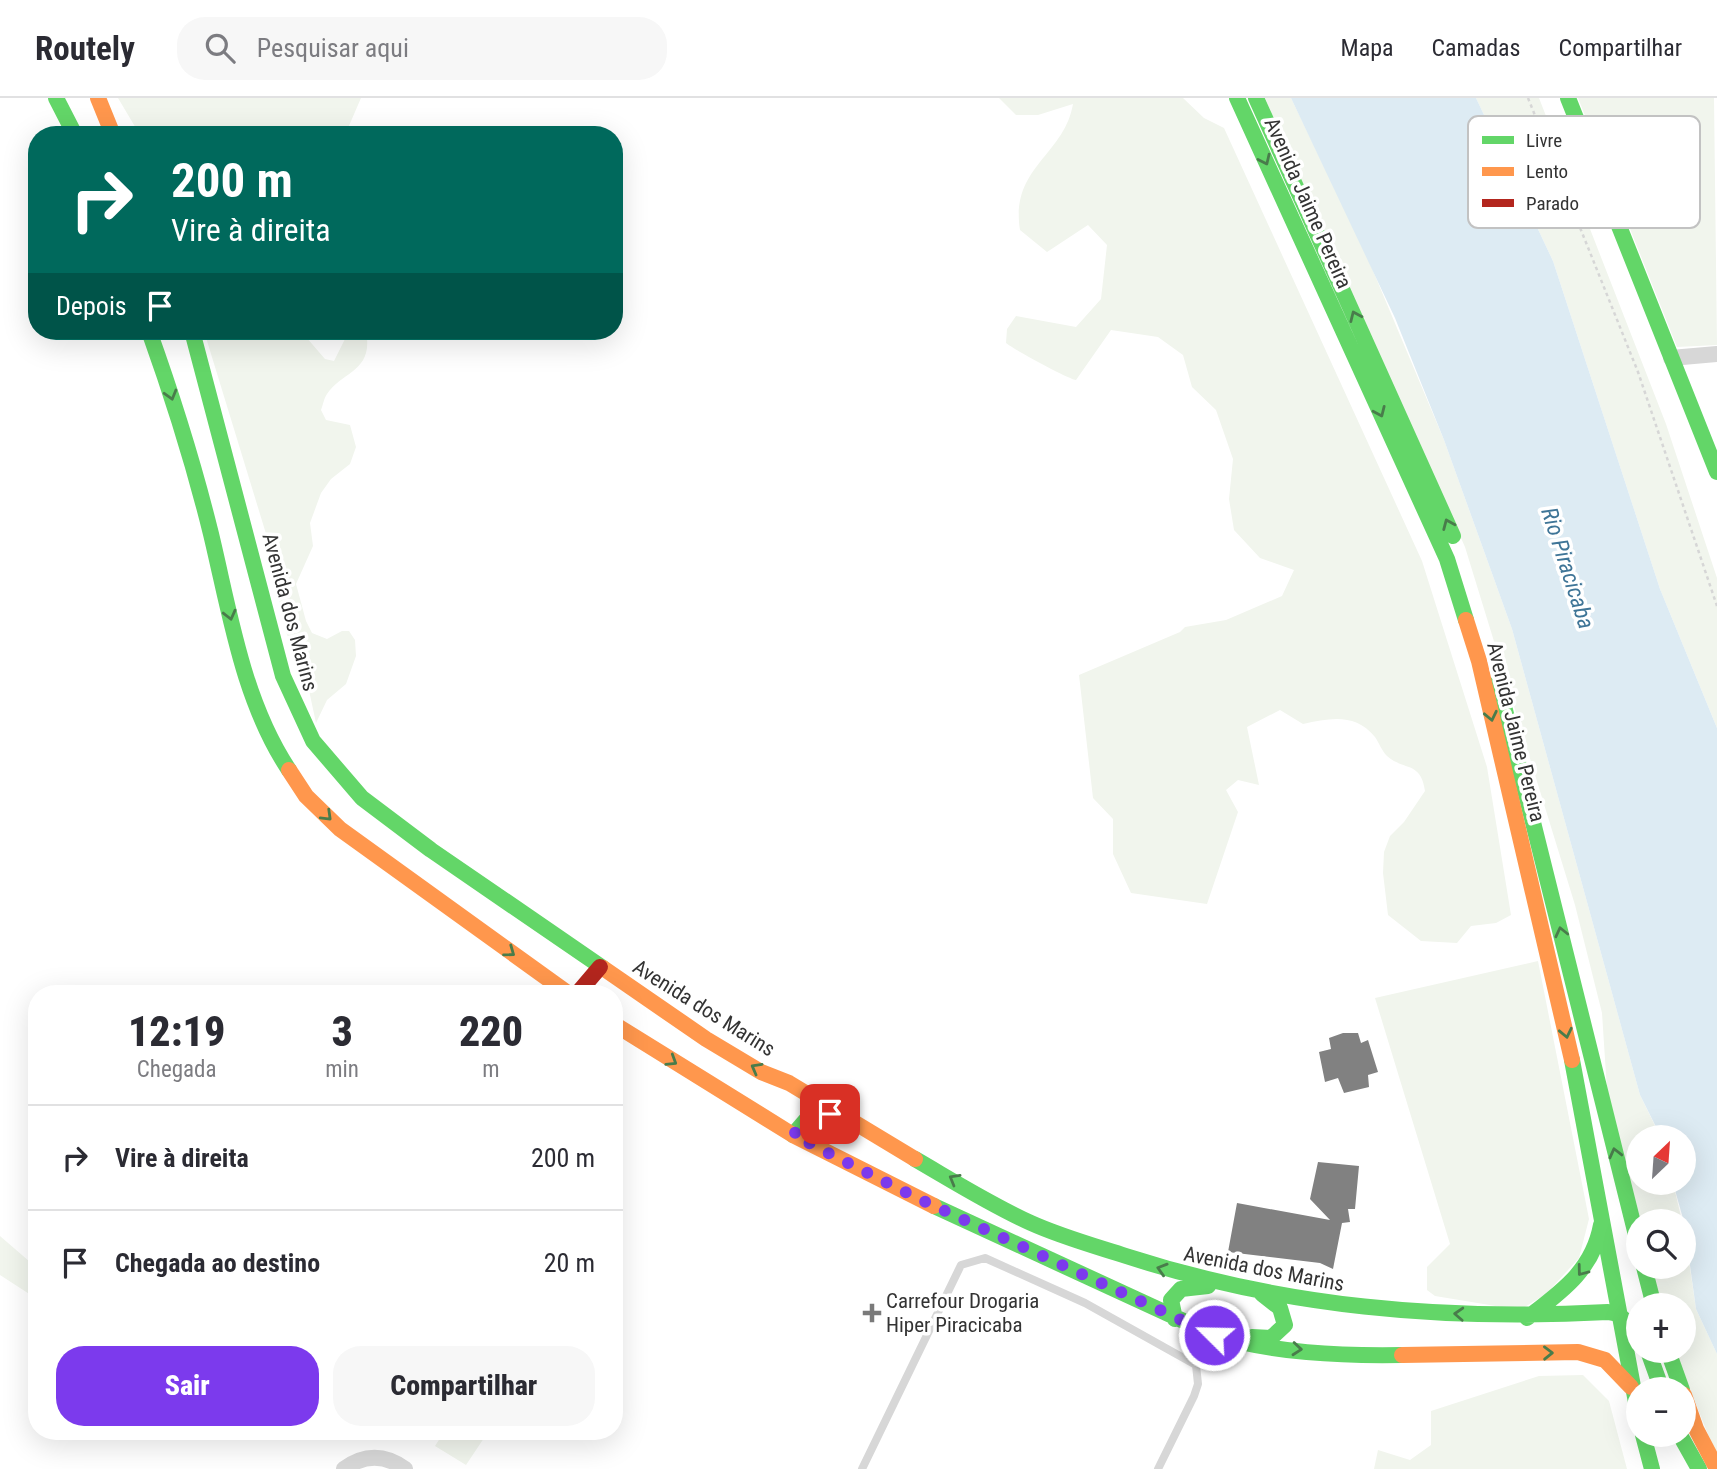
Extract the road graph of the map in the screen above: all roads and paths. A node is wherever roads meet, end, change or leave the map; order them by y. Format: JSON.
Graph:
{"nodes":[{"id":1,"x":56,"y":98,"type":"edge"},
{"id":2,"x":98,"y":98,"type":"edge"},
{"id":3,"x":1237,"y":98,"type":"edge"},
{"id":4,"x":1256,"y":98,"type":"edge"},
{"id":5,"x":1528,"y":98,"type":"edge"},
{"id":6,"x":1568,"y":98,"type":"edge"},
{"id":7,"x":1535,"y":116,"type":"edge"},
{"id":8,"x":1575,"y":116,"type":"edge"},
{"id":9,"x":70,"y":126,"type":"edge"},
{"id":10,"x":109,"y":126,"type":"edge"},
{"id":11,"x":1580,"y":228,"type":"edge"},
{"id":12,"x":1620,"y":228,"type":"edge"},
{"id":13,"x":152,"y":340,"type":"edge"},
{"id":14,"x":195,"y":340,"type":"edge"},
{"id":15,"x":1717,"y":354,"type":"edge"},
{"id":16,"x":1671,"y":358,"type":"junction"},
{"id":17,"x":1717,"y":472,"type":"edge"},
{"id":18,"x":1717,"y":606,"type":"edge"},
{"id":19,"x":600,"y":967,"type":"junction"},
{"id":20,"x":556,"y":985,"type":"edge"},
{"id":21,"x":585,"y":985,"type":"edge"},
{"id":22,"x":612,"y":985,"type":"edge"},
{"id":23,"x":623,"y":1002,"type":"edge"},
{"id":24,"x":634,"y":1018,"type":"edge"},
{"id":25,"x":859,"y":1124,"type":"junction"},
{"id":26,"x":793,"y":1135,"type":"junction"},
{"id":27,"x":1602,"y":1208,"type":"junction"},
{"id":28,"x":1630,"y":1209,"type":"edge"},
{"id":29,"x":1219,"y":1285,"type":"junction"},
{"id":30,"x":1262,"y":1294,"type":"junction"},
{"id":31,"x":1618,"y":1314,"type":"junction"},
{"id":32,"x":1527,"y":1318,"type":"junction"},
{"id":33,"x":1175,"y":1319,"type":"junction"},
{"id":34,"x":1626,"y":1321,"type":"edge"},
{"id":35,"x":1214,"y":1335,"type":"junction"},
{"id":36,"x":1630,"y":1377,"type":"edge"},
{"id":37,"x":1626,"y":1381,"type":"edge"},
{"id":38,"x":1696,"y":1429,"type":"edge"},
{"id":39,"x":1646,"y":1447,"type":"edge"},
{"id":40,"x":1687,"y":1447,"type":"edge"},
{"id":41,"x":400,"y":1466,"type":"edge"},
{"id":42,"x":344,"y":1469,"type":"edge"},
{"id":43,"x":862,"y":1469,"type":"edge"},
{"id":44,"x":1158,"y":1469,"type":"edge"},
{"id":45,"x":1652,"y":1469,"type":"edge"},
{"id":46,"x":1699,"y":1469,"type":"edge"},
{"id":47,"x":1717,"y":1469,"type":"edge"}],
"edges":[{"from":1,"to":9,"type":"street"},
{"from":2,"to":10,"type":"street"},
{"from":3,"to":27,"type":"street","name":"Avenida Jaime Pereira","one_way":true},
{"from":28,"to":4,"type":"street","name":"Avenida Jaime Pereira","one_way":true},
{"from":5,"to":7,"type":"path"},
{"from":6,"to":8,"type":"street"},
{"from":11,"to":18,"type":"path"},
{"from":12,"to":16,"type":"street"},
{"from":13,"to":20,"type":"street","one_way":true},
{"from":14,"to":19,"type":"street","name":"Avenida dos Marins"},
{"from":15,"to":16,"type":"street"},
{"from":16,"to":17,"type":"street"},
{"from":19,"to":21,"type":"street"},
{"from":19,"to":22,"type":"street","name":"Avenida dos Marins"},
{"from":23,"to":24,"type":"street","name":"Avenida dos Marins"},
{"from":25,"to":24,"type":"street","name":"Avenida dos Marins","one_way":true},
{"from":24,"to":26,"type":"street","name":"Avenida dos Marins","one_way":true},
{"from":25,"to":26,"type":"street"},
{"from":29,"to":25,"type":"street","name":"Avenida dos Marins","one_way":true},
{"from":26,"to":33,"type":"street","name":"Avenida dos Marins"},
{"from":27,"to":31,"type":"street","name":"Avenida Jaime Pereira"},
{"from":27,"to":32,"type":"street","one_way":true},
{"from":29,"to":30,"type":"street","name":"Avenida dos Marins"},
{"from":29,"to":33,"type":"street"},
{"from":32,"to":30,"type":"street","name":"Avenida dos Marins","one_way":true},
{"from":30,"to":35,"type":"street"},
{"from":31,"to":32,"type":"street","name":"Avenida dos Marins"},
{"from":31,"to":34,"type":"street"},
{"from":31,"to":36,"type":"street","name":"Avenida Jaime Pereira"},
{"from":33,"to":35,"type":"street","name":"Avenida dos Marins"},
{"from":35,"to":37,"type":"street","name":"Avenida dos Marins","one_way":true},
{"from":38,"to":47,"type":"street"},
{"from":39,"to":45,"type":"street"},
{"from":40,"to":46,"type":"street"},
{"from":41,"to":42,"type":"street"},
{"from":43,"to":44,"type":"lane"}]}
